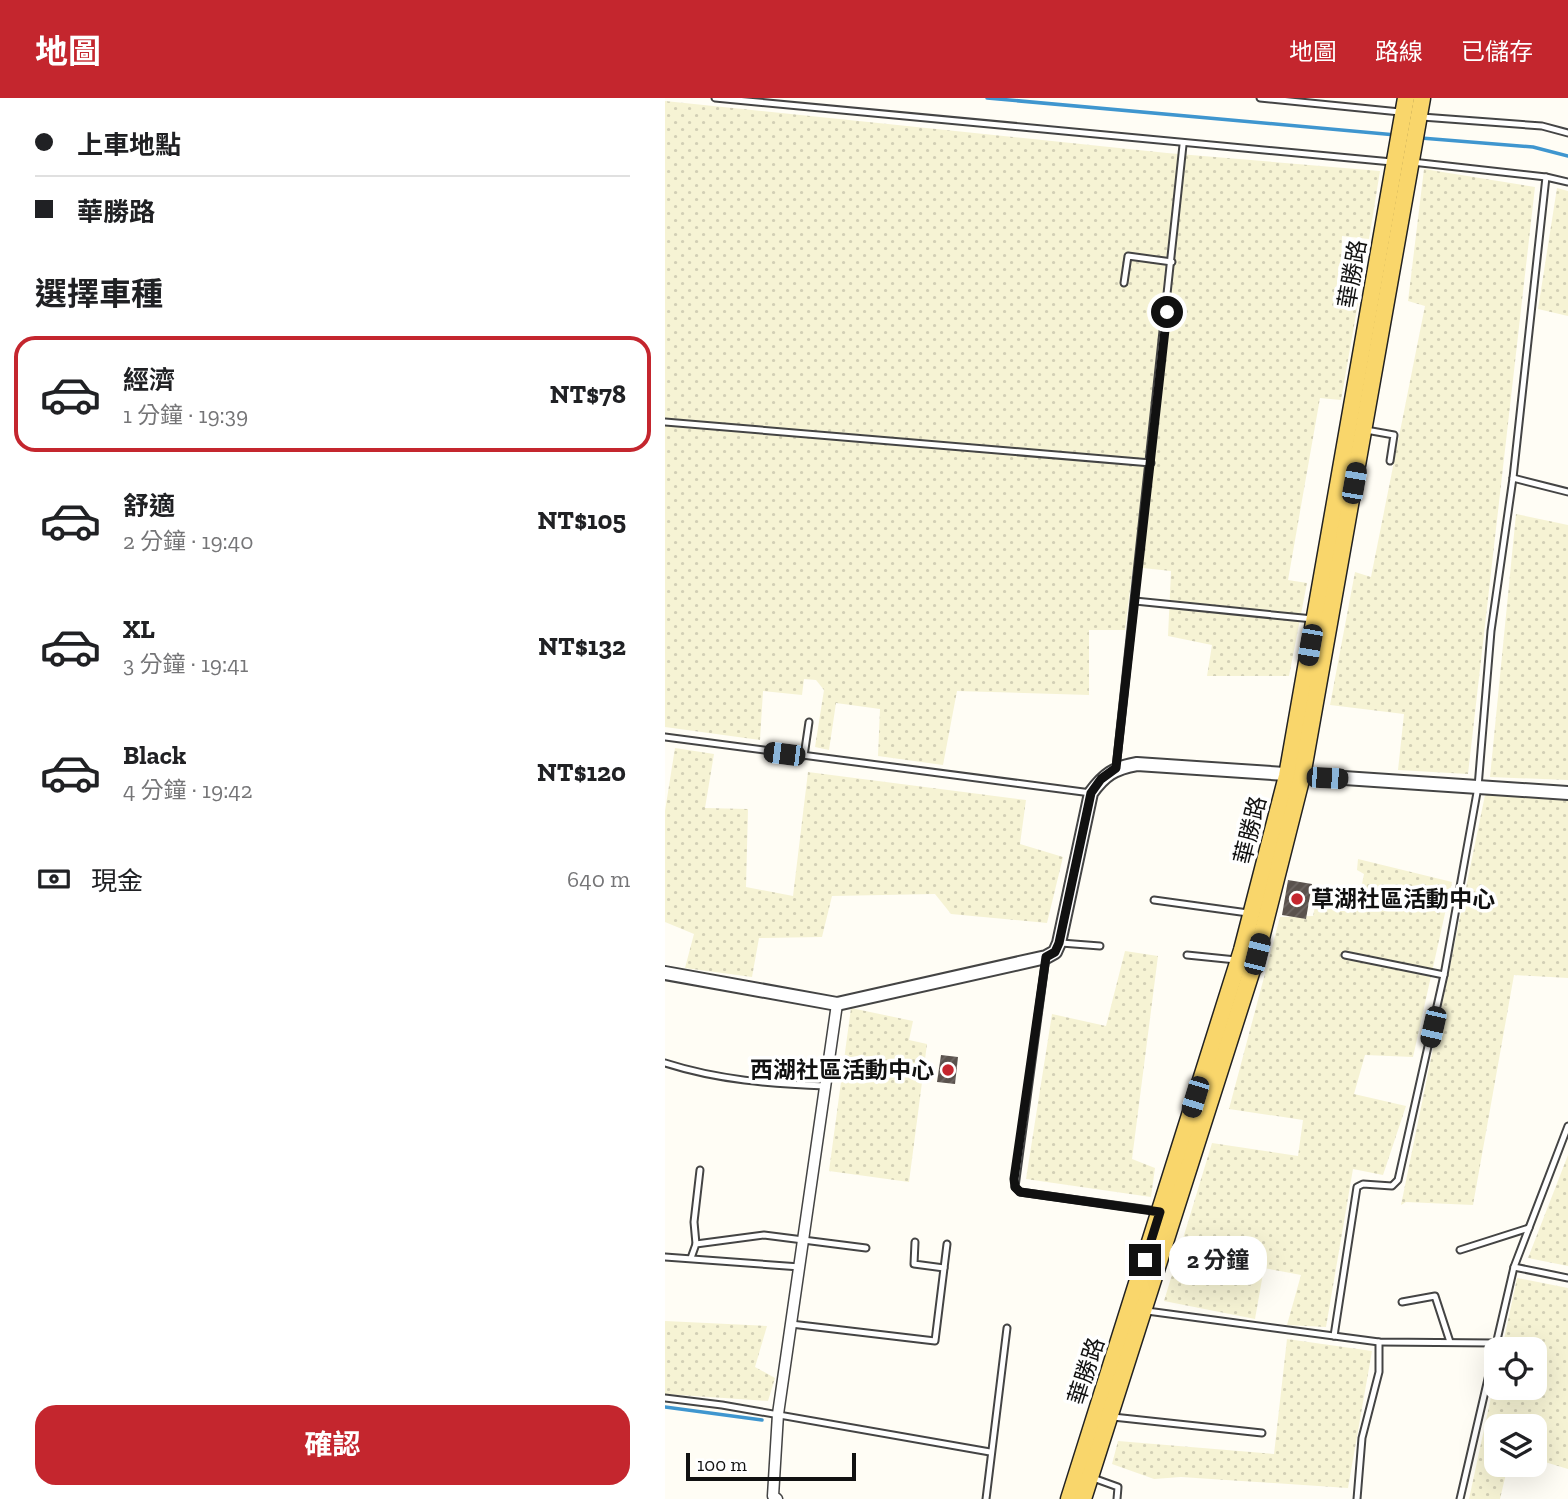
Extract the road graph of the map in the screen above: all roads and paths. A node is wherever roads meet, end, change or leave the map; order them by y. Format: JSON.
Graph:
{"nodes":[{"id":1,"x":716,"y":98,"type":"edge"},
{"id":2,"x":1260,"y":98,"type":"edge"},
{"id":3,"x":1422,"y":98,"type":"edge"},
{"id":4,"x":1409,"y":114,"type":"edge"},
{"id":5,"x":1568,"y":132,"type":"edge"},
{"id":6,"x":1183,"y":145,"type":"junction"},
{"id":7,"x":1402,"y":158,"type":"junction"},
{"id":8,"x":1546,"y":177,"type":"junction"},
{"id":9,"x":1568,"y":182,"type":"edge"},
{"id":10,"x":1171,"y":262,"type":"junction"},
{"id":11,"x":1124,"y":284,"type":"dead end"},
{"id":12,"x":665,"y":422,"type":"edge"},
{"id":13,"x":1363,"y":430,"type":"junction"},
{"id":14,"x":1390,"y":461,"type":"dead end"},
{"id":15,"x":1151,"y":463,"type":"junction"},
{"id":16,"x":1513,"y":478,"type":"junction"},
{"id":17,"x":1568,"y":492,"type":"edge"},
{"id":18,"x":1135,"y":601,"type":"junction"},
{"id":19,"x":1314,"y":619,"type":"junction"},
{"id":20,"x":809,"y":722,"type":"dead end"},
{"id":21,"x":665,"y":737,"type":"edge"},
{"id":22,"x":804,"y":756,"type":"junction"},
{"id":23,"x":1116,"y":768,"type":"junction"},
{"id":24,"x":1295,"y":776,"type":"junction"},
{"id":25,"x":1478,"y":787,"type":"junction"},
{"id":26,"x":1091,"y":793,"type":"junction"},
{"id":27,"x":1568,"y":793,"type":"edge"},
{"id":28,"x":1154,"y":900,"type":"dead end"},
{"id":29,"x":1252,"y":914,"type":"junction"},
{"id":30,"x":1059,"y":943,"type":"junction"},
{"id":31,"x":1100,"y":946,"type":"dead end"},
{"id":32,"x":1187,"y":955,"type":"dead end"},
{"id":33,"x":1345,"y":955,"type":"dead end"},
{"id":34,"x":1046,"y":957,"type":"junction"},
{"id":35,"x":1239,"y":961,"type":"junction"},
{"id":36,"x":665,"y":973,"type":"edge"},
{"id":37,"x":1444,"y":975,"type":"junction"},
{"id":38,"x":837,"y":1004,"type":"junction"},
{"id":39,"x":665,"y":1063,"type":"edge"},
{"id":40,"x":826,"y":1086,"type":"junction"},
{"id":41,"x":1568,"y":1126,"type":"edge"},
{"id":42,"x":700,"y":1170,"type":"dead end"},
{"id":43,"x":1167,"y":1213,"type":"junction"},
{"id":44,"x":1529,"y":1228,"type":"junction"},
{"id":45,"x":804,"y":1239,"type":"junction"},
{"id":46,"x":915,"y":1242,"type":"dead end"},
{"id":47,"x":696,"y":1244,"type":"junction"},
{"id":48,"x":947,"y":1244,"type":"dead end"},
{"id":49,"x":866,"y":1248,"type":"dead end"},
{"id":50,"x":1460,"y":1250,"type":"dead end"},
{"id":51,"x":665,"y":1257,"type":"edge"},
{"id":52,"x":691,"y":1258,"type":"junction"},
{"id":53,"x":800,"y":1267,"type":"junction"},
{"id":54,"x":1514,"y":1267,"type":"junction"},
{"id":55,"x":944,"y":1268,"type":"junction"},
{"id":56,"x":1568,"y":1278,"type":"edge"},
{"id":57,"x":1402,"y":1302,"type":"dead end"},
{"id":58,"x":1137,"y":1309,"type":"junction"},
{"id":59,"x":791,"y":1324,"type":"junction"},
{"id":60,"x":1007,"y":1328,"type":"dead end"},
{"id":61,"x":1334,"y":1336,"type":"junction"},
{"id":62,"x":1496,"y":1337,"type":"edge"},
{"id":63,"x":1380,"y":1342,"type":"junction"},
{"id":64,"x":1450,"y":1342,"type":"junction"},
{"id":65,"x":1484,"y":1343,"type":"edge"},
{"id":66,"x":1484,"y":1389,"type":"edge"},
{"id":67,"x":665,"y":1398,"type":"edge"},
{"id":68,"x":778,"y":1414,"type":"junction"},
{"id":69,"x":1110,"y":1417,"type":"junction"},
{"id":70,"x":1262,"y":1433,"type":"dead end"},
{"id":71,"x":990,"y":1452,"type":"junction"},
{"id":72,"x":1090,"y":1477,"type":"junction"},
{"id":73,"x":777,"y":1499,"type":"edge"},
{"id":74,"x":986,"y":1499,"type":"edge"},
{"id":75,"x":1069,"y":1499,"type":"edge"},
{"id":76,"x":1083,"y":1499,"type":"edge"},
{"id":77,"x":1117,"y":1499,"type":"edge"},
{"id":78,"x":1357,"y":1499,"type":"edge"},
{"id":79,"x":1460,"y":1499,"type":"edge"}],
"edges":[{"from":1,"to":6,"type":"lane"},
{"from":2,"to":4,"type":"lane"},
{"from":3,"to":4,"type":"main road"},
{"from":4,"to":5,"type":"lane"},
{"from":4,"to":7,"type":"main road"},
{"from":6,"to":7,"type":"lane"},
{"from":6,"to":10,"type":"lane"},
{"from":7,"to":8,"type":"lane"},
{"from":7,"to":13,"type":"main road","name":"華勝路"},
{"from":7,"to":19,"type":"main road","name":"華勝路"},
{"from":8,"to":9,"type":"lane"},
{"from":8,"to":16,"type":"lane"},
{"from":10,"to":11,"type":"lane"},
{"from":10,"to":15,"type":"lane"},
{"from":12,"to":15,"type":"lane"},
{"from":13,"to":14,"type":"lane"},
{"from":13,"to":24,"type":"main road","name":"華勝路"},
{"from":15,"to":18,"type":"lane"},
{"from":16,"to":17,"type":"lane"},
{"from":16,"to":25,"type":"lane"},
{"from":18,"to":19,"type":"lane"},
{"from":18,"to":23,"type":"lane"},
{"from":19,"to":24,"type":"main road","name":"華勝路"},
{"from":20,"to":22,"type":"lane"},
{"from":21,"to":22,"type":"lane"},
{"from":22,"to":26,"type":"lane"},
{"from":23,"to":24,"type":"street"},
{"from":23,"to":26,"type":"street"},
{"from":24,"to":25,"type":"street"},
{"from":24,"to":29,"type":"main road","name":"華勝路"},
{"from":24,"to":43,"type":"main road","name":"華勝路"},
{"from":25,"to":27,"type":"street"},
{"from":25,"to":37,"type":"lane"},
{"from":26,"to":30,"type":"street"},
{"from":28,"to":29,"type":"lane"},
{"from":29,"to":35,"type":"main road","name":"華勝路"},
{"from":30,"to":31,"type":"lane"},
{"from":30,"to":34,"type":"street"},
{"from":32,"to":35,"type":"lane"},
{"from":33,"to":37,"type":"lane"},
{"from":34,"to":38,"type":"street"},
{"from":34,"to":43,"type":"lane"},
{"from":35,"to":43,"type":"main road","name":"華勝路"},
{"from":36,"to":38,"type":"street"},
{"from":37,"to":61,"type":"lane"},
{"from":38,"to":40,"type":"street"},
{"from":39,"to":40,"type":"lane"},
{"from":40,"to":45,"type":"street"},
{"from":41,"to":44,"type":"lane"},
{"from":42,"to":47,"type":"lane"},
{"from":43,"to":58,"type":"main road","name":"華勝路"},
{"from":44,"to":50,"type":"lane"},
{"from":44,"to":54,"type":"lane"},
{"from":45,"to":47,"type":"lane"},
{"from":45,"to":49,"type":"lane"},
{"from":45,"to":53,"type":"street"},
{"from":46,"to":55,"type":"lane"},
{"from":47,"to":52,"type":"lane"},
{"from":48,"to":55,"type":"lane"},
{"from":51,"to":52,"type":"lane"},
{"from":52,"to":53,"type":"lane"},
{"from":53,"to":59,"type":"street"},
{"from":54,"to":56,"type":"lane"},
{"from":54,"to":62,"type":"lane"},
{"from":55,"to":59,"type":"lane"},
{"from":57,"to":64,"type":"lane"},
{"from":58,"to":61,"type":"lane"},
{"from":58,"to":69,"type":"main road","name":"華勝路"},
{"from":58,"to":75,"type":"main road","name":"華勝路"},
{"from":59,"to":68,"type":"street"},
{"from":60,"to":71,"type":"lane"},
{"from":61,"to":63,"type":"lane"},
{"from":63,"to":64,"type":"lane"},
{"from":63,"to":78,"type":"lane"},
{"from":64,"to":65,"type":"lane"},
{"from":66,"to":79,"type":"lane"},
{"from":67,"to":68,"type":"lane"},
{"from":68,"to":71,"type":"lane"},
{"from":68,"to":73,"type":"street"},
{"from":69,"to":70,"type":"lane"},
{"from":69,"to":72,"type":"main road","name":"華勝路"},
{"from":71,"to":74,"type":"lane"},
{"from":72,"to":76,"type":"main road","name":"華勝路"},
{"from":72,"to":77,"type":"lane"}]}
